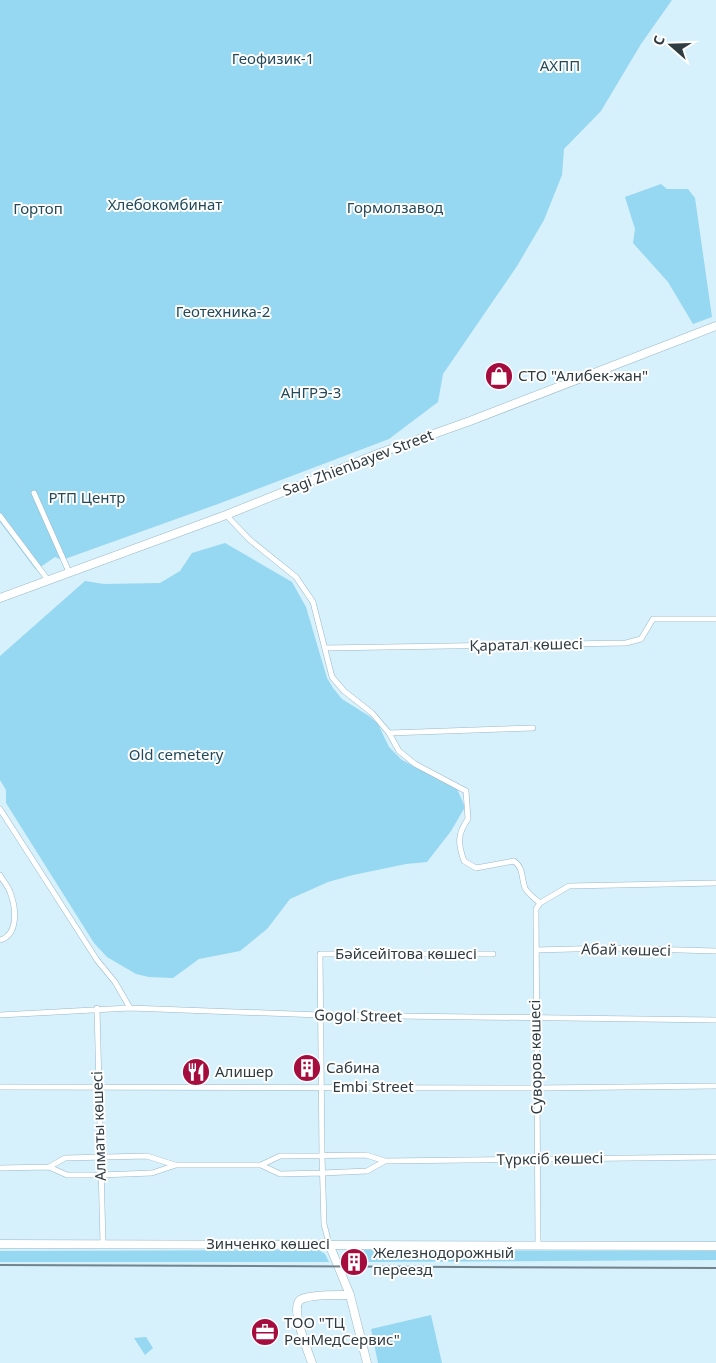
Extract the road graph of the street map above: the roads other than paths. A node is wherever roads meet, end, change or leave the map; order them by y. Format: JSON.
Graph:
{"nodes":[{"id":1,"x":716,"y":326,"type":"edge"},
{"id":2,"x":34,"y":493,"type":"dead end"},
{"id":3,"x":226,"y":514,"type":"junction"},
{"id":4,"x":0,"y":516,"type":"edge"},
{"id":5,"x":69,"y":572,"type":"junction"},
{"id":6,"x":48,"y":580,"type":"junction"},
{"id":7,"x":0,"y":598,"type":"edge"},
{"id":8,"x":716,"y":619,"type":"edge"},
{"id":9,"x":325,"y":648,"type":"junction"},
{"id":10,"x":534,"y":728,"type":"dead end"},
{"id":11,"x":389,"y":733,"type":"junction"},
{"id":12,"x":0,"y":809,"type":"edge"},
{"id":13,"x":0,"y":875,"type":"edge"},
{"id":14,"x":716,"y":884,"type":"edge"},
{"id":15,"x":540,"y":903,"type":"junction"},
{"id":16,"x":2,"y":939,"type":"edge"},
{"id":17,"x":536,"y":950,"type":"junction"},
{"id":18,"x":716,"y":951,"type":"edge"},
{"id":19,"x":492,"y":954,"type":"dead end"},
{"id":20,"x":97,"y":1008,"type":"junction"},
{"id":21,"x":130,"y":1008,"type":"junction"},
{"id":22,"x":0,"y":1015,"type":"edge"},
{"id":23,"x":320,"y":1015,"type":"junction"},
{"id":24,"x":535,"y":1019,"type":"junction"},
{"id":25,"x":716,"y":1020,"type":"edge"},
{"id":26,"x":98,"y":1086,"type":"junction"},
{"id":27,"x":716,"y":1086,"type":"edge"},
{"id":28,"x":0,"y":1087,"type":"edge"},
{"id":29,"x":322,"y":1087,"type":"junction"},
{"id":30,"x":537,"y":1088,"type":"junction"},
{"id":31,"x":322,"y":1155,"type":"junction"},
{"id":32,"x":100,"y":1157,"type":"junction"},
{"id":33,"x":716,"y":1157,"type":"edge"},
{"id":34,"x":536,"y":1159,"type":"junction"},
{"id":35,"x":385,"y":1161,"type":"junction"},
{"id":36,"x":176,"y":1165,"type":"junction"},
{"id":37,"x":261,"y":1165,"type":"junction"},
{"id":38,"x":0,"y":1168,"type":"edge"},
{"id":39,"x":49,"y":1168,"type":"junction"},
{"id":40,"x":323,"y":1174,"type":"junction"},
{"id":41,"x":100,"y":1175,"type":"junction"},
{"id":42,"x":0,"y":1244,"type":"edge"},
{"id":43,"x":103,"y":1244,"type":"junction"},
{"id":44,"x":328,"y":1244,"type":"junction"},
{"id":45,"x":538,"y":1245,"type":"junction"},
{"id":46,"x":716,"y":1246,"type":"edge"},
{"id":47,"x":350,"y":1295,"type":"junction"},
{"id":48,"x":312,"y":1363,"type":"edge"},
{"id":49,"x":368,"y":1363,"type":"edge"}],
"edges":[{"from":1,"to":3,"type":"main road","name":"Sagi Zhienbayev Street"},
{"from":2,"to":5,"type":"street"},
{"from":3,"to":5,"type":"main road","name":"Sagi Zhienbayev Street"},
{"from":3,"to":9,"type":"street"},
{"from":4,"to":6,"type":"street"},
{"from":5,"to":6,"type":"main road","name":"Sagi Zhienbayev Street"},
{"from":6,"to":7,"type":"main road","name":"Sagi Zhienbayev Street"},
{"from":8,"to":9,"type":"street","name":"Қаратал көшесі"},
{"from":9,"to":11,"type":"street"},
{"from":10,"to":11,"type":"street"},
{"from":11,"to":15,"type":"street"},
{"from":12,"to":21,"type":"street"},
{"from":13,"to":16,"type":"street"},
{"from":14,"to":15,"type":"street"},
{"from":15,"to":17,"type":"street","name":"Суворов көшесі"},
{"from":17,"to":18,"type":"street","name":"Абай көшесі"},
{"from":17,"to":24,"type":"street","name":"Суворов көшесі"},
{"from":19,"to":23,"type":"street","name":"Бәйсейітова көшесі"},
{"from":20,"to":21,"type":"street","name":"Gogol Street"},
{"from":20,"to":22,"type":"street","name":"Gogol Street"},
{"from":20,"to":26,"type":"street","name":"Алматы көшесі"},
{"from":21,"to":23,"type":"street","name":"Gogol Street"},
{"from":23,"to":24,"type":"street","name":"Gogol Street"},
{"from":23,"to":29,"type":"street"},
{"from":24,"to":25,"type":"street","name":"Gogol Street"},
{"from":24,"to":30,"type":"street","name":"Суворов көшесі"},
{"from":26,"to":28,"type":"street","name":"Embi Street"},
{"from":26,"to":29,"type":"street","name":"Embi Street"},
{"from":26,"to":32,"type":"street","name":"Алматы көшесі"},
{"from":27,"to":30,"type":"street","name":"Embi Street"},
{"from":29,"to":30,"type":"street","name":"Embi Street"},
{"from":29,"to":31,"type":"street"},
{"from":30,"to":34,"type":"street","name":"Суворов көшесі"},
{"from":31,"to":35,"type":"street","name":"Түрксіб көшесі"},
{"from":31,"to":37,"type":"street","name":"Түрксіб көшесі"},
{"from":31,"to":40,"type":"street"},
{"from":32,"to":36,"type":"street","name":"Түрксіб көшесі"},
{"from":32,"to":39,"type":"street","name":"Түрксіб көшесі"},
{"from":32,"to":41,"type":"street","name":"Алматы көшесі"},
{"from":33,"to":34,"type":"street","name":"Түрксіб көшесі"},
{"from":34,"to":35,"type":"street","name":"Түрксіб көшесі"},
{"from":34,"to":45,"type":"street","name":"Суворов көшесі"},
{"from":35,"to":40,"type":"street","name":"Түрксіб көшесі"},
{"from":36,"to":37,"type":"street","name":"Түрксіб көшесі"},
{"from":36,"to":41,"type":"street","name":"Түрксіб көшесі"},
{"from":37,"to":40,"type":"street","name":"Түрксіб көшесі"},
{"from":38,"to":39,"type":"street","name":"Түрксіб көшесі"},
{"from":39,"to":41,"type":"street","name":"Түрксіб көшесі"},
{"from":40,"to":44,"type":"street"},
{"from":41,"to":43,"type":"street","name":"Алматы көшесі"},
{"from":42,"to":43,"type":"main road","name":"Зинченко көшесі"},
{"from":43,"to":44,"type":"main road","name":"Зинченко көшесі"},
{"from":44,"to":45,"type":"main road","name":"Зинченко көшесі"},
{"from":44,"to":47,"type":"main road"},
{"from":45,"to":46,"type":"main road","name":"Зинченко көшесі"},
{"from":47,"to":48,"type":"main road"},
{"from":47,"to":49,"type":"main road"}]}
